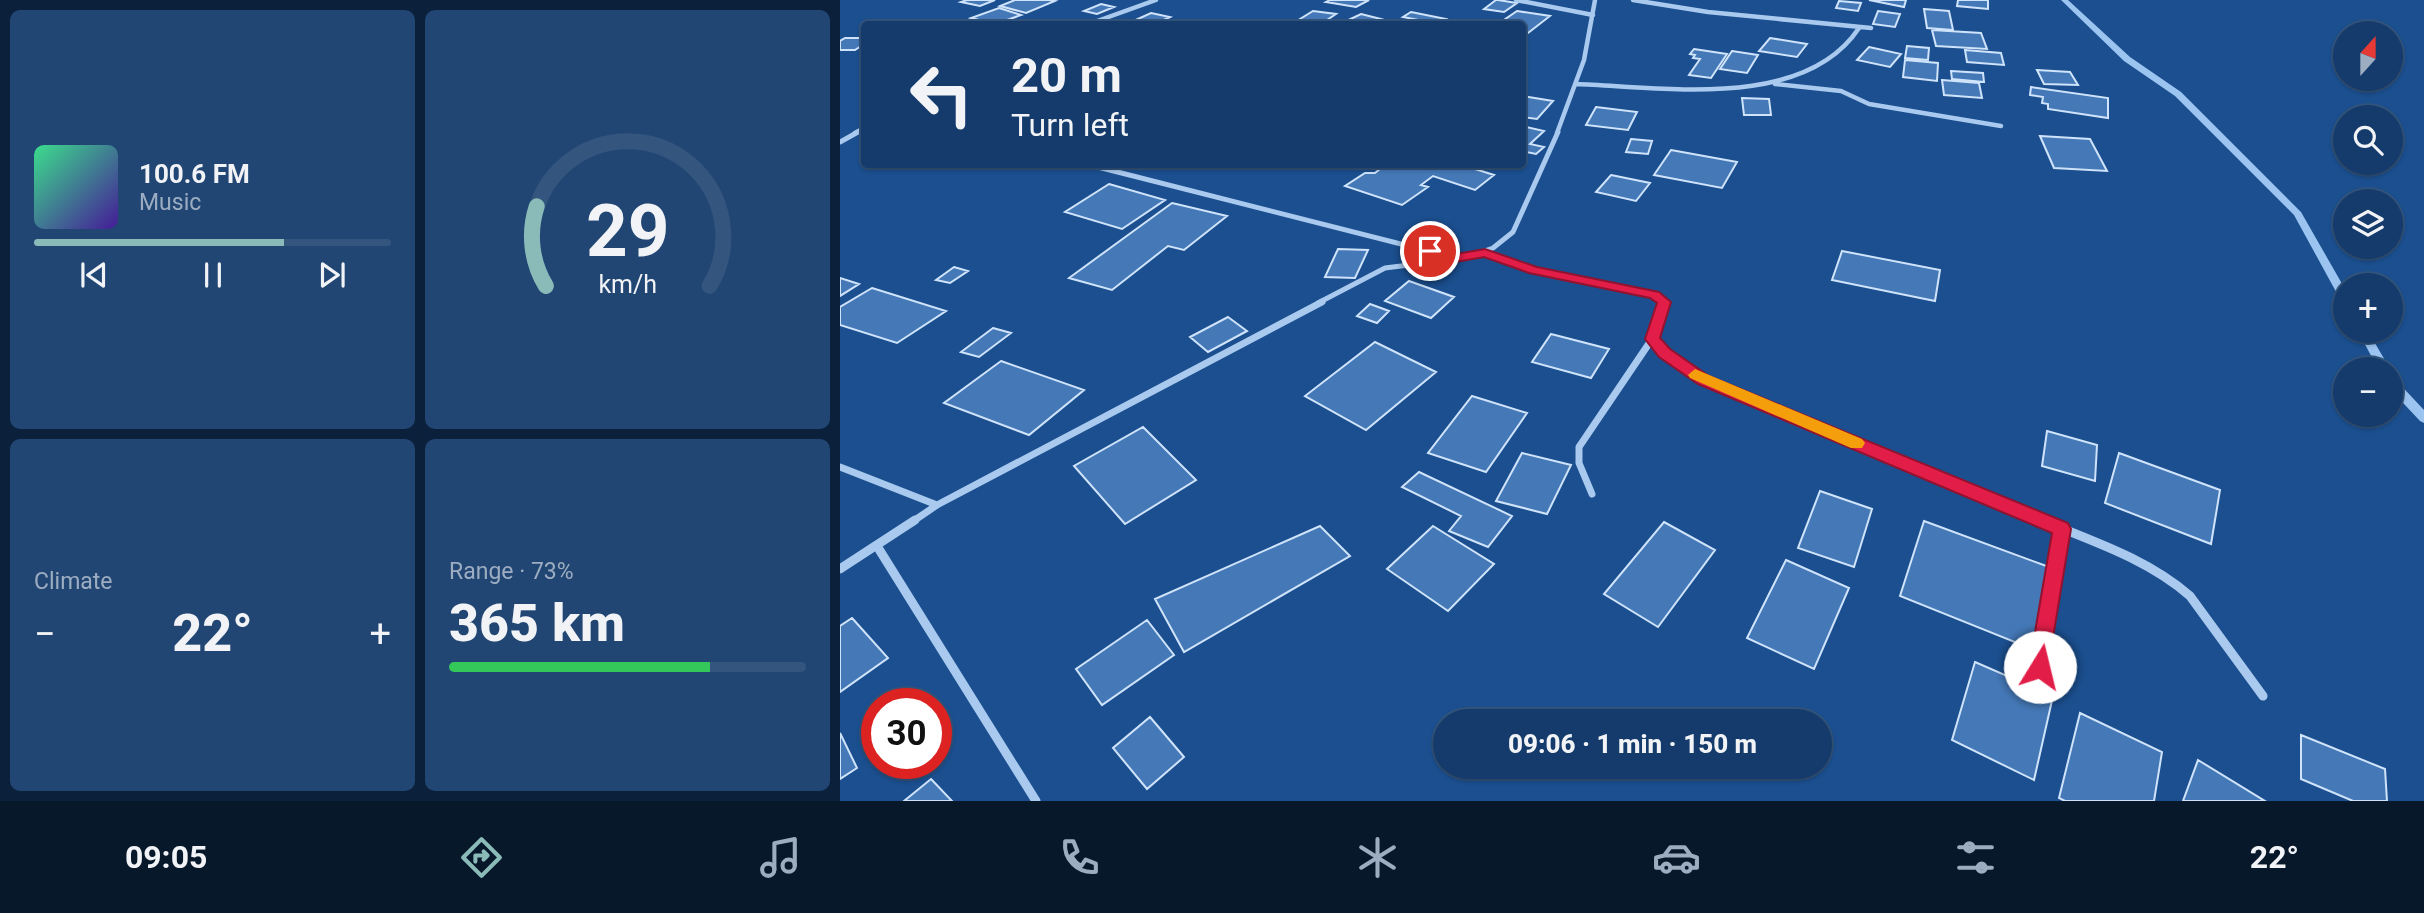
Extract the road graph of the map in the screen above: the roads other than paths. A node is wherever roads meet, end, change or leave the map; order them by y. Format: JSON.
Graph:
{"nodes":[{"id":1,"x":1156,"y":0,"type":"edge"},
{"id":2,"x":1516,"y":0,"type":"edge"},
{"id":3,"x":1595,"y":0,"type":"edge"},
{"id":4,"x":1633,"y":0,"type":"edge"},
{"id":5,"x":1594,"y":15,"type":"junction"},
{"id":6,"x":1097,"y":21,"type":"edge"},
{"id":7,"x":1859,"y":28,"type":"junction"},
{"id":8,"x":1871,"y":28,"type":"dead end"},
{"id":9,"x":1576,"y":84,"type":"junction"},
{"id":10,"x":1771,"y":84,"type":"junction"},
{"id":11,"x":2001,"y":126,"type":"dead end"},
{"id":12,"x":861,"y":130,"type":"edge"},
{"id":13,"x":840,"y":142,"type":"edge"},
{"id":14,"x":1103,"y":168,"type":"edge"},
{"id":15,"x":1485,"y":253,"type":"junction"},
{"id":16,"x":1456,"y":258,"type":"junction"},
{"id":17,"x":1652,"y":339,"type":"junction"},
{"id":18,"x":840,"y":467,"type":"edge"},
{"id":19,"x":1592,"y":494,"type":"dead end"},
{"id":20,"x":937,"y":505,"type":"junction"},
{"id":21,"x":2062,"y":529,"type":"junction"},
{"id":22,"x":877,"y":546,"type":"junction"},
{"id":23,"x":840,"y":569,"type":"edge"},
{"id":24,"x":2040,"y":667,"type":"dead end"},
{"id":25,"x":2263,"y":696,"type":"dead end"},
{"id":26,"x":1036,"y":801,"type":"edge"}],
"edges":[{"from":1,"to":6,"type":"street"},
{"from":2,"to":5,"type":"street"},
{"from":3,"to":5,"type":"street"},
{"from":4,"to":7,"type":"street"},
{"from":5,"to":9,"type":"street"},
{"from":7,"to":8,"type":"street"},
{"from":7,"to":10,"type":"street"},
{"from":9,"to":10,"type":"street"},
{"from":9,"to":15,"type":"street"},
{"from":10,"to":11,"type":"street"},
{"from":12,"to":13,"type":"street"},
{"from":14,"to":16,"type":"street"},
{"from":15,"to":16,"type":"street"},
{"from":15,"to":17,"type":"street"},
{"from":16,"to":20,"type":"street"},
{"from":17,"to":19,"type":"street"},
{"from":17,"to":21,"type":"street"},
{"from":18,"to":20,"type":"street"},
{"from":20,"to":22,"type":"street"},
{"from":21,"to":24,"type":"street"},
{"from":21,"to":25,"type":"street"},
{"from":22,"to":23,"type":"street"},
{"from":22,"to":26,"type":"street"}]}
